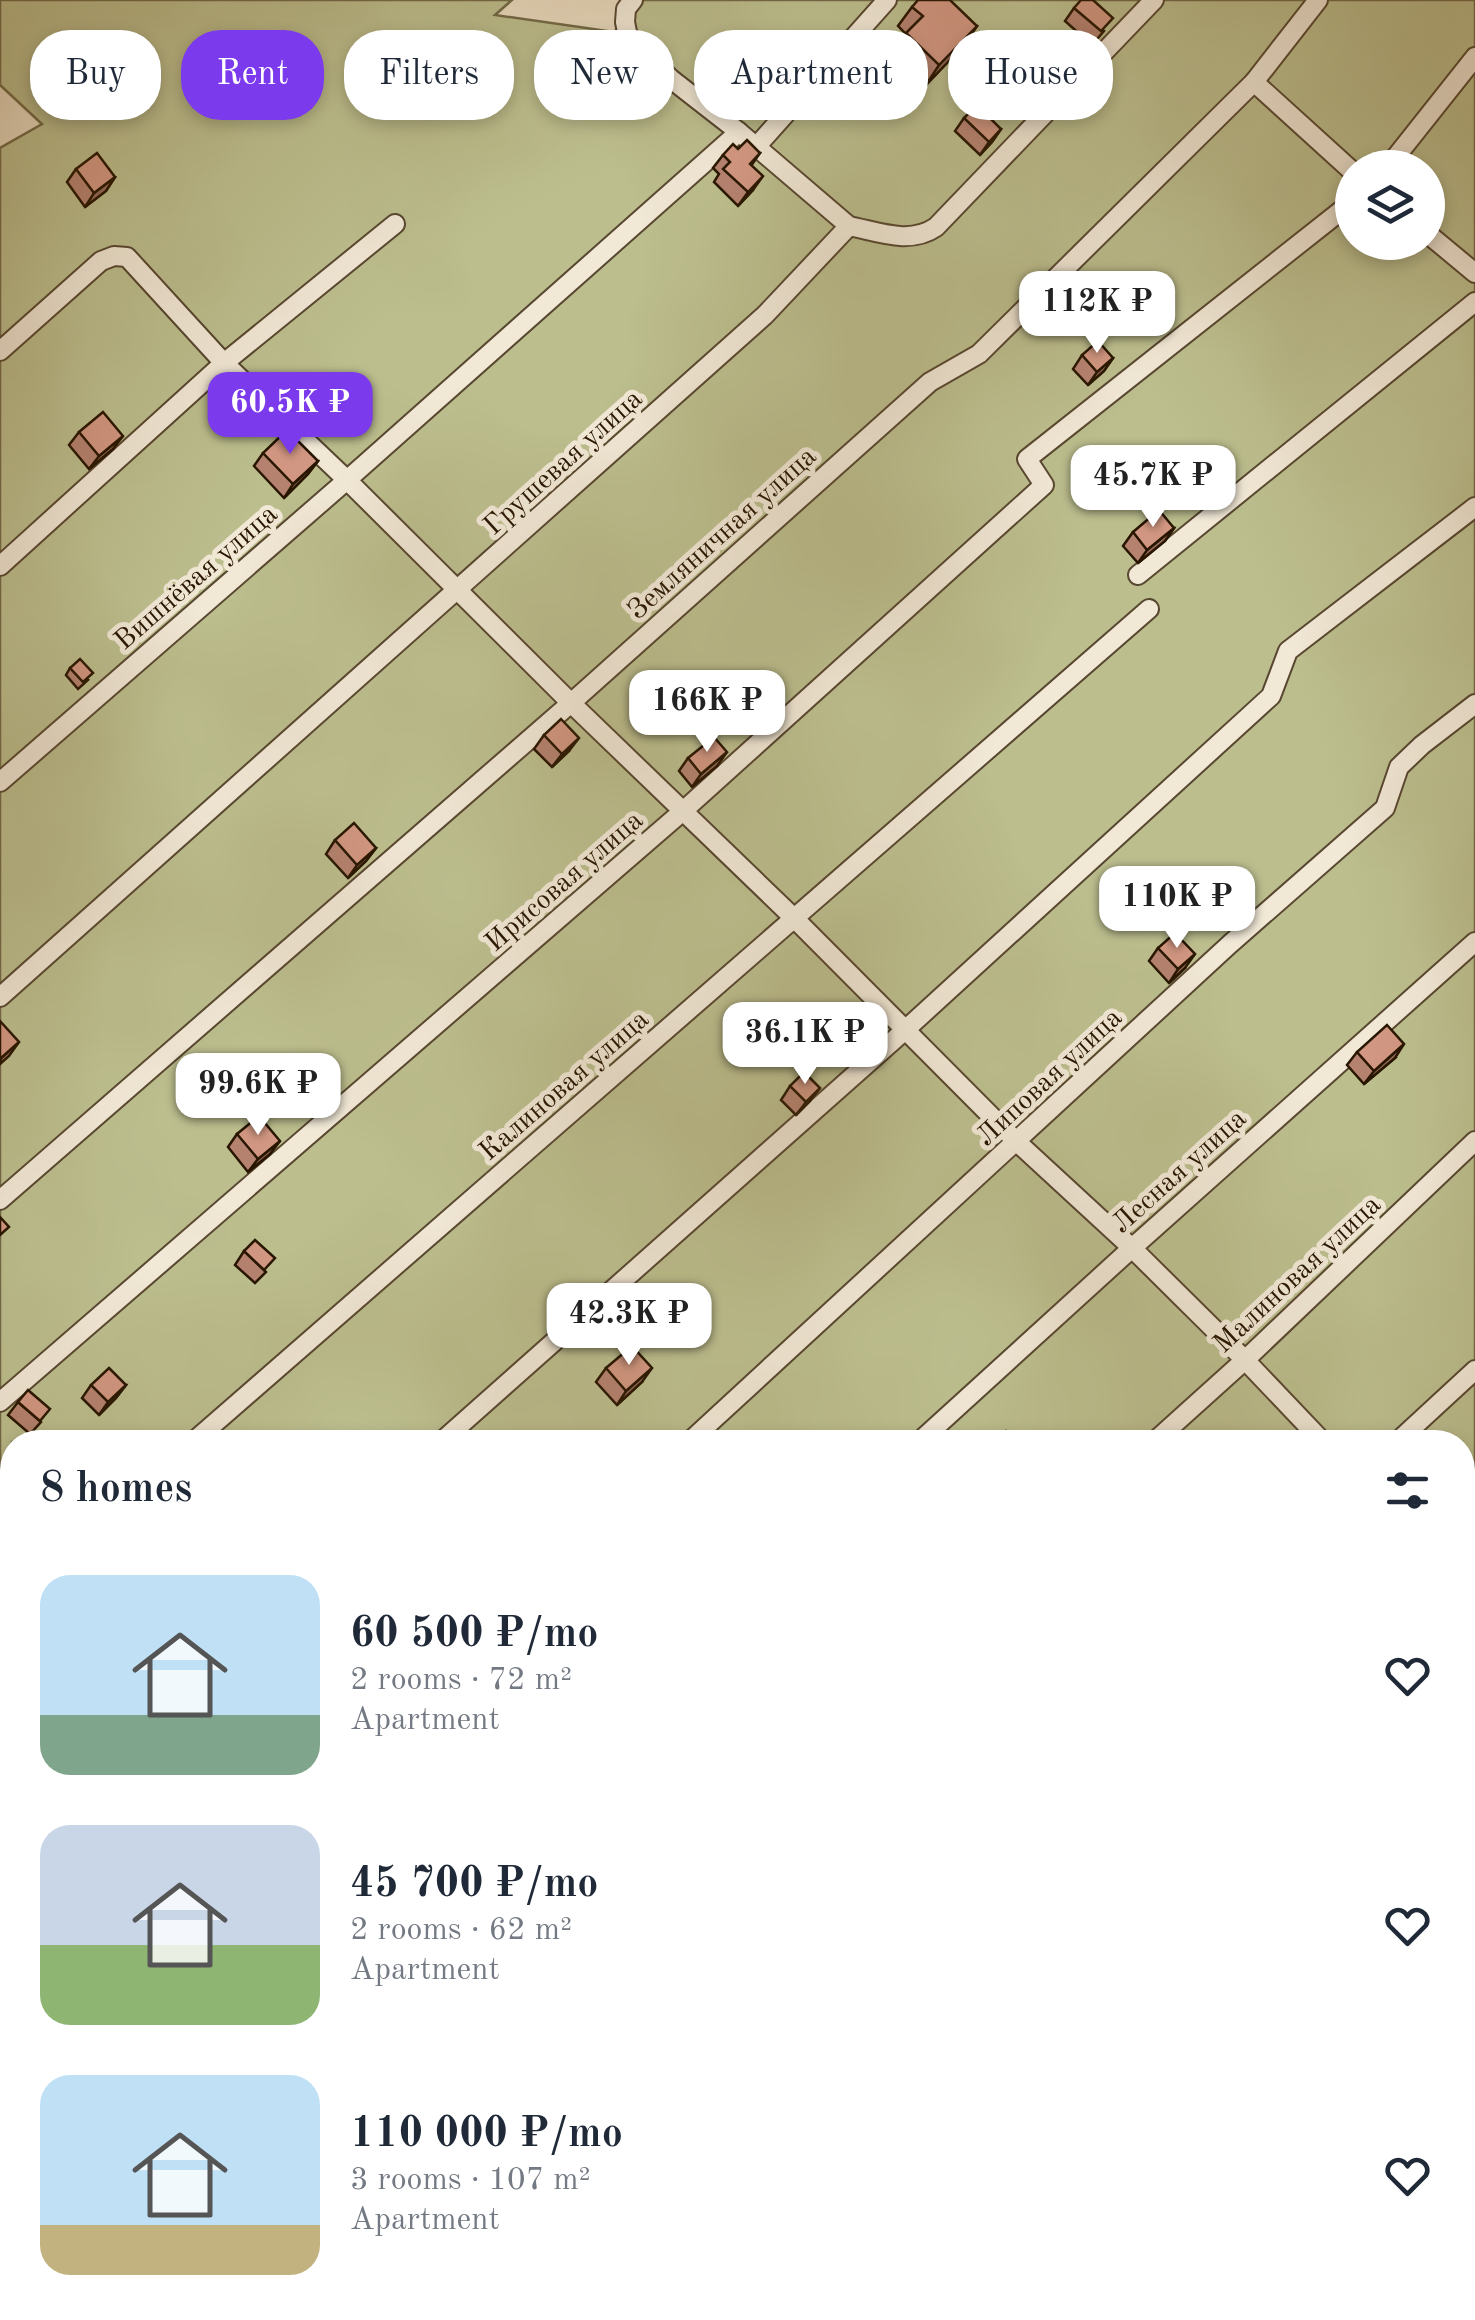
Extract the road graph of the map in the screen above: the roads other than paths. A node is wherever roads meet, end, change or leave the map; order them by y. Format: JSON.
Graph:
{"nodes":[{"id":1,"x":633,"y":0,"type":"edge"},
{"id":2,"x":887,"y":0,"type":"edge"},
{"id":3,"x":1154,"y":0,"type":"edge"},
{"id":4,"x":1318,"y":0,"type":"edge"},
{"id":5,"x":1475,"y":57,"type":"edge"},
{"id":6,"x":1254,"y":82,"type":"junction"},
{"id":7,"x":738,"y":132,"type":"junction"},
{"id":8,"x":756,"y":147,"type":"junction"},
{"id":9,"x":1401,"y":150,"type":"edge"},
{"id":10,"x":1335,"y":156,"type":"edge"},
{"id":11,"x":1335,"y":215,"type":"edge"},
{"id":12,"x":394,"y":224,"type":"dead end"},
{"id":13,"x":849,"y":226,"type":"junction"},
{"id":14,"x":1445,"y":248,"type":"edge"},
{"id":15,"x":1475,"y":273,"type":"edge"},
{"id":16,"x":1475,"y":302,"type":"edge"},
{"id":17,"x":0,"y":351,"type":"edge"},
{"id":18,"x":224,"y":363,"type":"junction"},
{"id":19,"x":347,"y":480,"type":"junction"},
{"id":20,"x":1475,"y":506,"type":"edge"},
{"id":21,"x":0,"y":566,"type":"edge"},
{"id":22,"x":1138,"y":575,"type":"dead end"},
{"id":23,"x":458,"y":590,"type":"junction"},
{"id":24,"x":1148,"y":609,"type":"dead end"},
{"id":25,"x":571,"y":703,"type":"junction"},
{"id":26,"x":1475,"y":704,"type":"edge"},
{"id":27,"x":0,"y":782,"type":"edge"},
{"id":28,"x":683,"y":812,"type":"junction"},
{"id":29,"x":794,"y":920,"type":"junction"},
{"id":30,"x":1475,"y":942,"type":"edge"},
{"id":31,"x":0,"y":997,"type":"edge"},
{"id":32,"x":904,"y":1031,"type":"junction"},
{"id":33,"x":1475,"y":1141,"type":"edge"},
{"id":34,"x":1017,"y":1142,"type":"junction"},
{"id":35,"x":0,"y":1200,"type":"edge"},
{"id":36,"x":1132,"y":1248,"type":"junction"},
{"id":37,"x":1245,"y":1360,"type":"junction"},
{"id":38,"x":1475,"y":1370,"type":"edge"},
{"id":39,"x":0,"y":1402,"type":"edge"},
{"id":40,"x":207,"y":1430,"type":"edge"},
{"id":41,"x":455,"y":1430,"type":"edge"},
{"id":42,"x":702,"y":1430,"type":"edge"},
{"id":43,"x":933,"y":1430,"type":"edge"},
{"id":44,"x":1167,"y":1430,"type":"edge"},
{"id":45,"x":1312,"y":1430,"type":"edge"},
{"id":46,"x":1410,"y":1430,"type":"edge"}],
"edges":[{"from":1,"to":7,"type":"street"},
{"from":2,"to":8,"type":"street"},
{"from":3,"to":13,"type":"street"},
{"from":4,"to":6,"type":"street","name":"Земляничная улица"},
{"from":5,"to":9,"type":"street"},
{"from":6,"to":10,"type":"street"},
{"from":6,"to":25,"type":"street","name":"Земляничная улица"},
{"from":7,"to":8,"type":"street"},
{"from":7,"to":19,"type":"street","name":"Вишнёвая улица"},
{"from":8,"to":13,"type":"street"},
{"from":11,"to":28,"type":"street","name":"Ирисовая улица"},
{"from":12,"to":18,"type":"street"},
{"from":13,"to":23,"type":"street","name":"Грушевая улица"},
{"from":14,"to":15,"type":"street"},
{"from":16,"to":22,"type":"street"},
{"from":17,"to":18,"type":"street"},
{"from":18,"to":19,"type":"street"},
{"from":18,"to":21,"type":"street"},
{"from":19,"to":23,"type":"street"},
{"from":19,"to":27,"type":"street","name":"Вишнёвая улица"},
{"from":20,"to":32,"type":"street"},
{"from":23,"to":25,"type":"street"},
{"from":23,"to":31,"type":"street","name":"Грушевая улица"},
{"from":24,"to":29,"type":"street","name":"Калиновая улица"},
{"from":25,"to":28,"type":"street"},
{"from":25,"to":35,"type":"street","name":"Земляничная улица"},
{"from":26,"to":34,"type":"street","name":"Липовая улица"},
{"from":28,"to":29,"type":"street"},
{"from":28,"to":39,"type":"street","name":"Ирисовая улица"},
{"from":29,"to":32,"type":"street"},
{"from":29,"to":40,"type":"street","name":"Калиновая улица"},
{"from":30,"to":36,"type":"street","name":"Лесная улица"},
{"from":32,"to":34,"type":"street"},
{"from":32,"to":41,"type":"street"},
{"from":33,"to":37,"type":"street","name":"Малиновая улица"},
{"from":34,"to":36,"type":"street"},
{"from":34,"to":42,"type":"street","name":"Липовая улица"},
{"from":36,"to":37,"type":"street"},
{"from":36,"to":43,"type":"street","name":"Лесная улица"},
{"from":37,"to":44,"type":"street","name":"Малиновая улица"},
{"from":37,"to":45,"type":"street"},
{"from":38,"to":46,"type":"street"}]}
